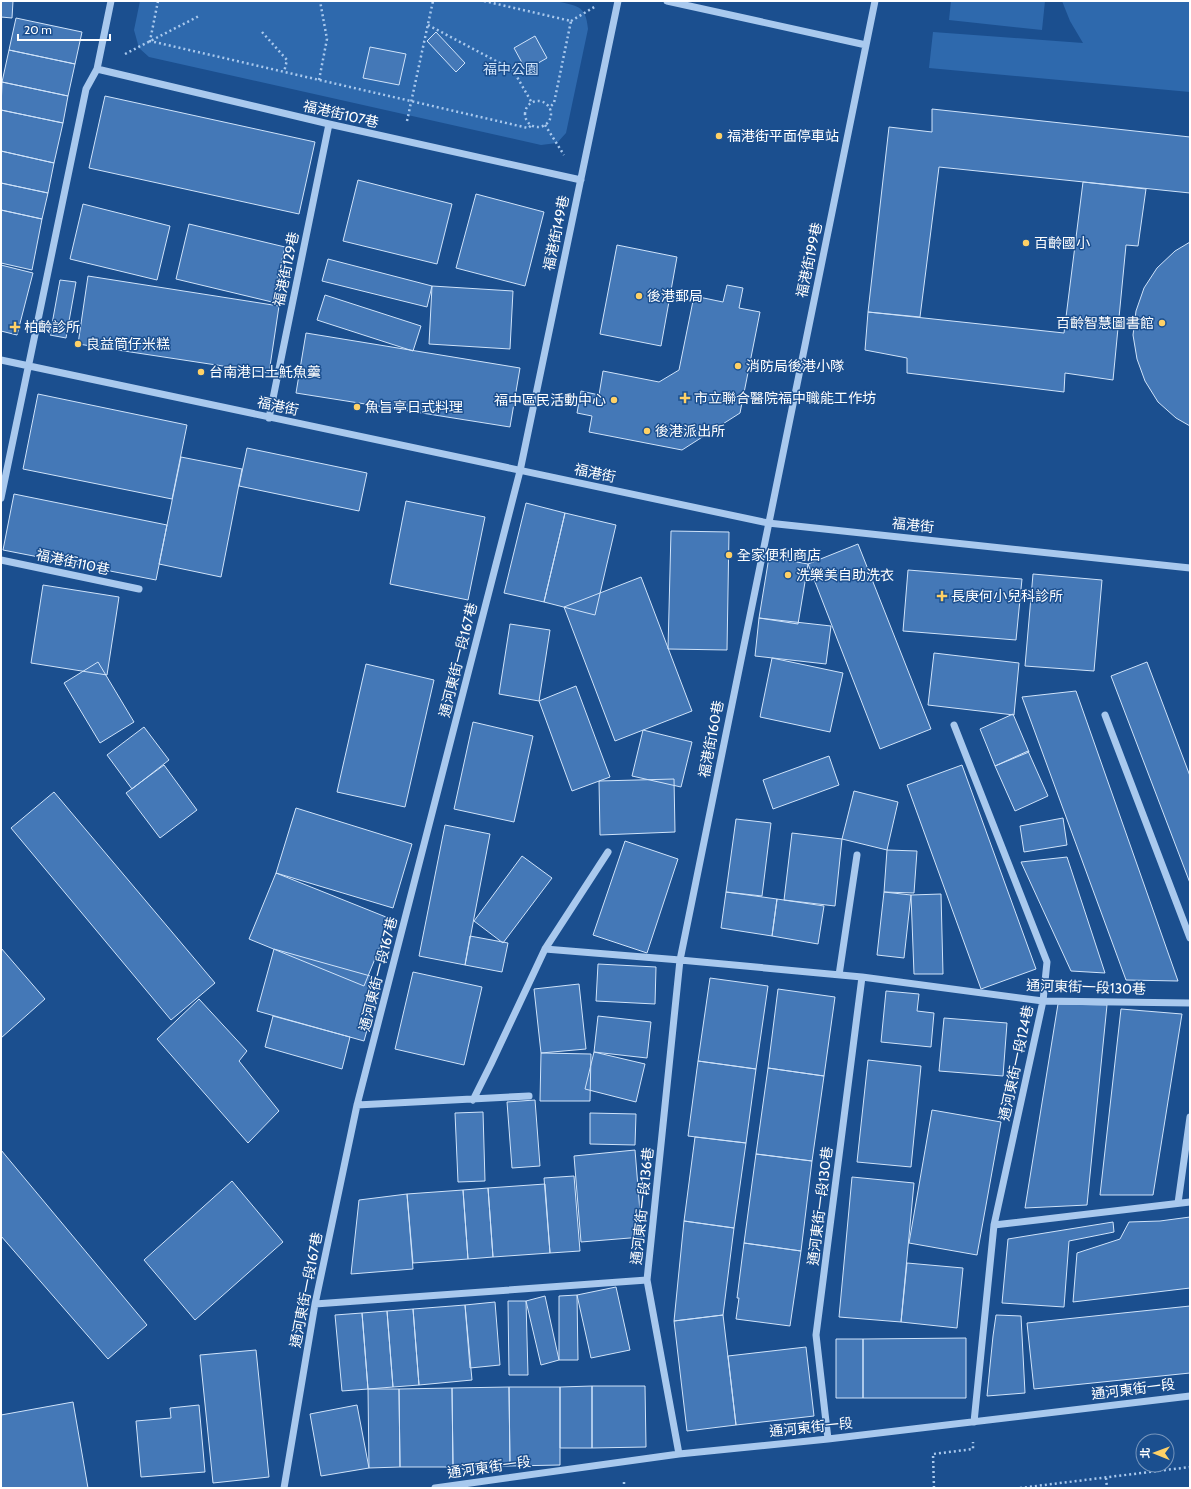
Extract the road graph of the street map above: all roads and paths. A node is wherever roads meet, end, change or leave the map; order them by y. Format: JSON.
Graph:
{"nodes":[{"id":1,"x":111,"y":1,"type":"edge"},
{"id":2,"x":158,"y":1,"type":"edge"},
{"id":3,"x":320,"y":1,"type":"edge"},
{"id":4,"x":433,"y":1,"type":"edge"},
{"id":5,"x":484,"y":1,"type":"edge"},
{"id":6,"x":618,"y":1,"type":"edge"},
{"id":7,"x":667,"y":1,"type":"edge"},
{"id":8,"x":875,"y":1,"type":"edge"},
{"id":9,"x":597,"y":5,"type":"dead end"},
{"id":10,"x":199,"y":16,"type":"dead end"},
{"id":11,"x":571,"y":21,"type":"junction"},
{"id":12,"x":428,"y":25,"type":"junction"},
{"id":13,"x":262,"y":32,"type":"dead end"},
{"id":14,"x":150,"y":41,"type":"junction"},
{"id":15,"x":866,"y":45,"type":"junction"},
{"id":16,"x":96,"y":69,"type":"junction"},
{"id":17,"x":284,"y":72,"type":"junction"},
{"id":18,"x":319,"y":80,"type":"junction"},
{"id":19,"x":411,"y":101,"type":"junction"},
{"id":20,"x":532,"y":103,"type":"junction"},
{"id":21,"x":549,"y":108,"type":"junction"},
{"id":22,"x":329,"y":124,"type":"junction"},
{"id":23,"x":532,"y":125,"type":"junction"},
{"id":24,"x":545,"y":125,"type":"junction"},
{"id":25,"x":403,"y":141,"type":"junction"},
{"id":26,"x":581,"y":180,"type":"junction"},
{"id":27,"x":1,"y":360,"type":"edge"},
{"id":28,"x":29,"y":366,"type":"junction"},
{"id":29,"x":269,"y":418,"type":"junction"},
{"id":30,"x":520,"y":471,"type":"junction"},
{"id":31,"x":1,"y":498,"type":"edge"},
{"id":32,"x":768,"y":523,"type":"junction"},
{"id":33,"x":1,"y":560,"type":"edge"},
{"id":34,"x":1190,"y":568,"type":"edge"},
{"id":35,"x":139,"y":589,"type":"dead end"},
{"id":36,"x":1105,"y":715,"type":"dead end"},
{"id":37,"x":954,"y":725,"type":"dead end"},
{"id":38,"x":608,"y":852,"type":"dead end"},
{"id":39,"x":857,"y":854,"type":"dead end"},
{"id":40,"x":1190,"y":938,"type":"edge"},
{"id":41,"x":545,"y":949,"type":"junction"},
{"id":42,"x":680,"y":960,"type":"junction"},
{"id":43,"x":839,"y":975,"type":"junction"},
{"id":44,"x":862,"y":977,"type":"junction"},
{"id":45,"x":1043,"y":1001,"type":"junction"},
{"id":46,"x":1190,"y":1003,"type":"edge"},
{"id":47,"x":528,"y":1096,"type":"dead end"},
{"id":48,"x":473,"y":1100,"type":"junction"},
{"id":49,"x":357,"y":1105,"type":"junction"},
{"id":50,"x":1190,"y":1117,"type":"edge"},
{"id":51,"x":1190,"y":1202,"type":"edge"},
{"id":52,"x":1178,"y":1203,"type":"junction"},
{"id":53,"x":994,"y":1225,"type":"junction"},
{"id":54,"x":647,"y":1280,"type":"junction"},
{"id":55,"x":315,"y":1304,"type":"junction"},
{"id":56,"x":1190,"y":1396,"type":"edge"},
{"id":57,"x":974,"y":1422,"type":"junction"},
{"id":58,"x":828,"y":1439,"type":"junction"},
{"id":59,"x":679,"y":1454,"type":"junction"},
{"id":60,"x":1190,"y":1467,"type":"edge"},
{"id":61,"x":1106,"y":1478,"type":"junction"},
{"id":62,"x":284,"y":1488,"type":"edge"},
{"id":63,"x":435,"y":1488,"type":"edge"},
{"id":64,"x":934,"y":1488,"type":"edge"},
{"id":65,"x":1020,"y":1488,"type":"edge"},
{"id":66,"x":1107,"y":1488,"type":"edge"}],
"edges":[{"from":1,"to":16,"type":"street"},
{"from":2,"to":14,"type":"path"},
{"from":3,"to":18,"type":"path"},
{"from":4,"to":12,"type":"path"},
{"from":5,"to":11,"type":"path"},
{"from":6,"to":26,"type":"street","name":"福港街149巷"},
{"from":7,"to":15,"type":"street"},
{"from":8,"to":15,"type":"street","name":"福港街199巷"},
{"from":9,"to":11,"type":"path"},
{"from":10,"to":14,"type":"path"},
{"from":11,"to":21,"type":"path"},
{"from":12,"to":19,"type":"path"},
{"from":12,"to":20,"type":"path"},
{"from":13,"to":17,"type":"path"},
{"from":14,"to":16,"type":"path"},
{"from":14,"to":17,"type":"path"},
{"from":15,"to":32,"type":"street","name":"福港街199巷"},
{"from":16,"to":22,"type":"street","name":"福港街107巷"},
{"from":16,"to":28,"type":"street"},
{"from":17,"to":18,"type":"path"},
{"from":18,"to":19,"type":"path"},
{"from":19,"to":23,"type":"path"},
{"from":19,"to":25,"type":"path"},
{"from":20,"to":21,"type":"path"},
{"from":20,"to":23,"type":"path"},
{"from":21,"to":24,"type":"path"},
{"from":22,"to":25,"type":"street","name":"福港街107巷"},
{"from":22,"to":29,"type":"street","name":"福港街129巷"},
{"from":23,"to":24,"type":"path"},
{"from":24,"to":26,"type":"path"},
{"from":25,"to":26,"type":"street","name":"福港街107巷"},
{"from":26,"to":30,"type":"street","name":"福港街149巷"},
{"from":27,"to":28,"type":"street","name":"福港街"},
{"from":28,"to":29,"type":"street","name":"福港街"},
{"from":28,"to":31,"type":"street"},
{"from":29,"to":30,"type":"street","name":"福港街"},
{"from":30,"to":32,"type":"street","name":"福港街"},
{"from":30,"to":49,"type":"street","name":"通河東街一段167巷"},
{"from":32,"to":34,"type":"street","name":"福港街"},
{"from":32,"to":42,"type":"street","name":"福港街160巷"},
{"from":33,"to":35,"type":"street","name":"福港街110巷"},
{"from":36,"to":40,"type":"street"},
{"from":37,"to":45,"type":"street","name":"通河東街一段124巷"},
{"from":38,"to":41,"type":"street"},
{"from":39,"to":43,"type":"street"},
{"from":41,"to":42,"type":"street","name":"通河東街一段130巷"},
{"from":41,"to":48,"type":"street"},
{"from":42,"to":43,"type":"street","name":"通河東街一段130巷"},
{"from":42,"to":54,"type":"street","name":"通河東街一段136巷"},
{"from":43,"to":44,"type":"street","name":"通河東街一段130巷"},
{"from":44,"to":45,"type":"street","name":"通河東街一段130巷"},
{"from":44,"to":58,"type":"street","name":"通河東街一段130巷"},
{"from":45,"to":46,"type":"street","name":"通河東街一段130巷"},
{"from":45,"to":53,"type":"street","name":"通河東街一段124巷"},
{"from":47,"to":48,"type":"street"},
{"from":48,"to":49,"type":"street"},
{"from":49,"to":55,"type":"street","name":"通河東街一段167巷"},
{"from":50,"to":52,"type":"street"},
{"from":51,"to":52,"type":"street"},
{"from":52,"to":53,"type":"street"},
{"from":53,"to":57,"type":"street","name":"通河東街一段124巷"},
{"from":54,"to":55,"type":"street"},
{"from":54,"to":59,"type":"street","name":"通河東街一段136巷"},
{"from":55,"to":62,"type":"street","name":"通河東街一段167巷"},
{"from":56,"to":57,"type":"street","name":"通河東街一段"},
{"from":57,"to":58,"type":"street","name":"通河東街一段"},
{"from":57,"to":64,"type":"path"},
{"from":58,"to":59,"type":"street","name":"通河東街一段"},
{"from":59,"to":63,"type":"street","name":"通河東街一段"},
{"from":60,"to":61,"type":"path"},
{"from":61,"to":65,"type":"path"},
{"from":61,"to":66,"type":"path"}]}
